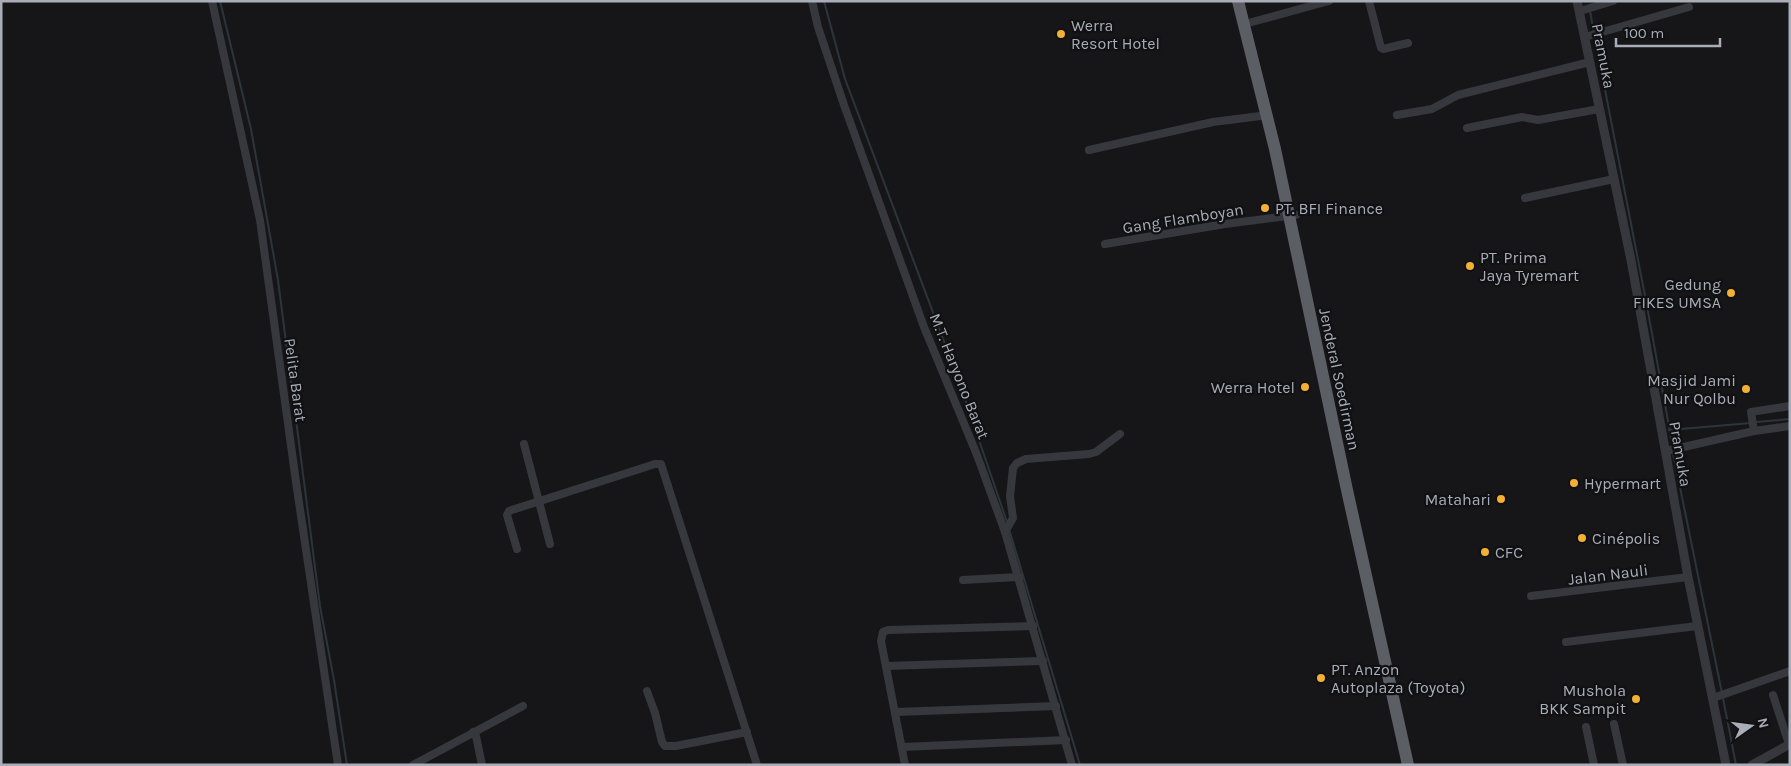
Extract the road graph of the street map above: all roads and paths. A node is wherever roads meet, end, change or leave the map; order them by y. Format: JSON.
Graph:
{"nodes":[{"id":1,"x":212,"y":1,"type":"edge"},
{"id":2,"x":812,"y":1,"type":"edge"},
{"id":3,"x":1238,"y":1,"type":"edge"},
{"id":4,"x":1246,"y":1,"type":"edge"},
{"id":5,"x":1329,"y":1,"type":"edge"},
{"id":6,"x":1369,"y":1,"type":"edge"},
{"id":7,"x":1577,"y":1,"type":"edge"},
{"id":8,"x":1613,"y":1,"type":"edge"},
{"id":9,"x":1689,"y":7,"type":"dead end"},
{"id":10,"x":1586,"y":9,"type":"junction"},
{"id":11,"x":1252,"y":22,"type":"junction"},
{"id":12,"x":1592,"y":35,"type":"junction"},
{"id":13,"x":1408,"y":42,"type":"dead end"},
{"id":14,"x":1590,"y":62,"type":"junction"},
{"id":15,"x":1600,"y":110,"type":"junction"},
{"id":16,"x":1268,"y":115,"type":"junction"},
{"id":17,"x":1397,"y":115,"type":"dead end"},
{"id":18,"x":1468,"y":128,"type":"dead end"},
{"id":19,"x":1089,"y":150,"type":"dead end"},
{"id":20,"x":1614,"y":179,"type":"junction"},
{"id":21,"x":1525,"y":198,"type":"dead end"},
{"id":22,"x":1293,"y":215,"type":"junction"},
{"id":23,"x":1105,"y":244,"type":"dead end"},
{"id":24,"x":1790,"y":406,"type":"edge"},
{"id":25,"x":1790,"y":426,"type":"edge"},
{"id":26,"x":1754,"y":431,"type":"junction"},
{"id":27,"x":1120,"y":434,"type":"dead end"},
{"id":28,"x":524,"y":444,"type":"dead end"},
{"id":29,"x":1671,"y":450,"type":"junction"},
{"id":30,"x":1351,"y":489,"type":"junction"},
{"id":31,"x":540,"y":502,"type":"junction"},
{"id":32,"x":1005,"y":532,"type":"junction"},
{"id":33,"x":550,"y":544,"type":"dead end"},
{"id":34,"x":517,"y":549,"type":"dead end"},
{"id":35,"x":1019,"y":577,"type":"junction"},
{"id":36,"x":1688,"y":577,"type":"junction"},
{"id":37,"x":963,"y":580,"type":"dead end"},
{"id":38,"x":1531,"y":596,"type":"dead end"},
{"id":39,"x":1033,"y":626,"type":"junction"},
{"id":40,"x":1697,"y":626,"type":"junction"},
{"id":41,"x":1566,"y":642,"type":"dead end"},
{"id":42,"x":1043,"y":661,"type":"junction"},
{"id":43,"x":886,"y":666,"type":"junction"},
{"id":44,"x":1790,"y":671,"type":"edge"},
{"id":45,"x":647,"y":691,"type":"dead end"},
{"id":46,"x":1773,"y":695,"type":"dead end"},
{"id":47,"x":1716,"y":697,"type":"junction"},
{"id":48,"x":523,"y":706,"type":"dead end"},
{"id":49,"x":1056,"y":706,"type":"junction"},
{"id":50,"x":896,"y":712,"type":"junction"},
{"id":51,"x":1614,"y":724,"type":"dead end"},
{"id":52,"x":1586,"y":727,"type":"dead end"},
{"id":53,"x":473,"y":732,"type":"junction"},
{"id":54,"x":747,"y":732,"type":"junction"},
{"id":55,"x":1066,"y":740,"type":"junction"},
{"id":56,"x":1790,"y":744,"type":"edge"},
{"id":57,"x":902,"y":748,"type":"junction"},
{"id":58,"x":1724,"y":764,"type":"edge"},
{"id":59,"x":338,"y":765,"type":"edge"},
{"id":60,"x":413,"y":765,"type":"edge"},
{"id":61,"x":482,"y":765,"type":"edge"},
{"id":62,"x":757,"y":765,"type":"edge"},
{"id":63,"x":905,"y":765,"type":"edge"},
{"id":64,"x":1072,"y":765,"type":"edge"},
{"id":65,"x":1408,"y":765,"type":"edge"},
{"id":66,"x":1416,"y":765,"type":"edge"},
{"id":67,"x":1594,"y":765,"type":"edge"},
{"id":68,"x":1623,"y":765,"type":"edge"},
{"id":69,"x":1752,"y":765,"type":"edge"}],
"edges":[{"from":1,"to":59,"type":"street","name":"Pelita Barat"},
{"from":2,"to":32,"type":"street","name":"M.T. Haryono Barat"},
{"from":3,"to":16,"type":"highway","name":"Jenderal Soedirman"},
{"from":4,"to":11,"type":"highway","name":"Jenderal Soedirman"},
{"from":5,"to":11,"type":"street"},
{"from":6,"to":13,"type":"street"},
{"from":7,"to":10,"type":"street","name":"Pramuka"},
{"from":8,"to":10,"type":"street"},
{"from":9,"to":12,"type":"street"},
{"from":10,"to":12,"type":"street","name":"Pramuka"},
{"from":11,"to":22,"type":"highway","name":"Jenderal Soedirman"},
{"from":12,"to":14,"type":"street","name":"Pramuka"},
{"from":14,"to":15,"type":"street","name":"Pramuka"},
{"from":14,"to":17,"type":"street"},
{"from":15,"to":18,"type":"street"},
{"from":15,"to":20,"type":"street","name":"Pramuka"},
{"from":16,"to":19,"type":"street"},
{"from":16,"to":22,"type":"highway","name":"Jenderal Soedirman"},
{"from":20,"to":21,"type":"street"},
{"from":20,"to":29,"type":"street","name":"Pramuka"},
{"from":22,"to":23,"type":"street","name":"Gang Flamboyan"},
{"from":22,"to":30,"type":"highway","name":"Jenderal Soedirman"},
{"from":24,"to":26,"type":"street"},
{"from":25,"to":26,"type":"street"},
{"from":26,"to":29,"type":"street"},
{"from":27,"to":32,"type":"street"},
{"from":28,"to":31,"type":"street"},
{"from":29,"to":36,"type":"street","name":"Pramuka"},
{"from":30,"to":65,"type":"highway","name":"Jenderal Soedirman"},
{"from":30,"to":66,"type":"highway","name":"Jenderal Soedirman"},
{"from":31,"to":33,"type":"street"},
{"from":31,"to":34,"type":"street"},
{"from":31,"to":54,"type":"street"},
{"from":32,"to":35,"type":"street","name":"M.T. Haryono Barat"},
{"from":35,"to":37,"type":"street"},
{"from":35,"to":39,"type":"street","name":"M.T. Haryono Barat"},
{"from":36,"to":38,"type":"street","name":"Jalan Nauli"},
{"from":36,"to":40,"type":"street","name":"Pramuka"},
{"from":39,"to":42,"type":"street","name":"M.T. Haryono Barat"},
{"from":39,"to":43,"type":"street"},
{"from":40,"to":41,"type":"street"},
{"from":40,"to":47,"type":"street","name":"Pramuka"},
{"from":42,"to":43,"type":"street"},
{"from":42,"to":49,"type":"street","name":"M.T. Haryono Barat"},
{"from":43,"to":50,"type":"street"},
{"from":44,"to":47,"type":"street"},
{"from":45,"to":54,"type":"street"},
{"from":46,"to":56,"type":"street"},
{"from":47,"to":58,"type":"street","name":"Pramuka"},
{"from":48,"to":53,"type":"street"},
{"from":49,"to":50,"type":"street"},
{"from":49,"to":55,"type":"street","name":"M.T. Haryono Barat"},
{"from":50,"to":57,"type":"street"},
{"from":51,"to":68,"type":"street"},
{"from":52,"to":67,"type":"street"},
{"from":53,"to":60,"type":"street"},
{"from":53,"to":61,"type":"street"},
{"from":54,"to":62,"type":"street"},
{"from":55,"to":57,"type":"street"},
{"from":55,"to":64,"type":"street","name":"M.T. Haryono Barat"},
{"from":56,"to":69,"type":"street"},
{"from":57,"to":63,"type":"street"}]}
